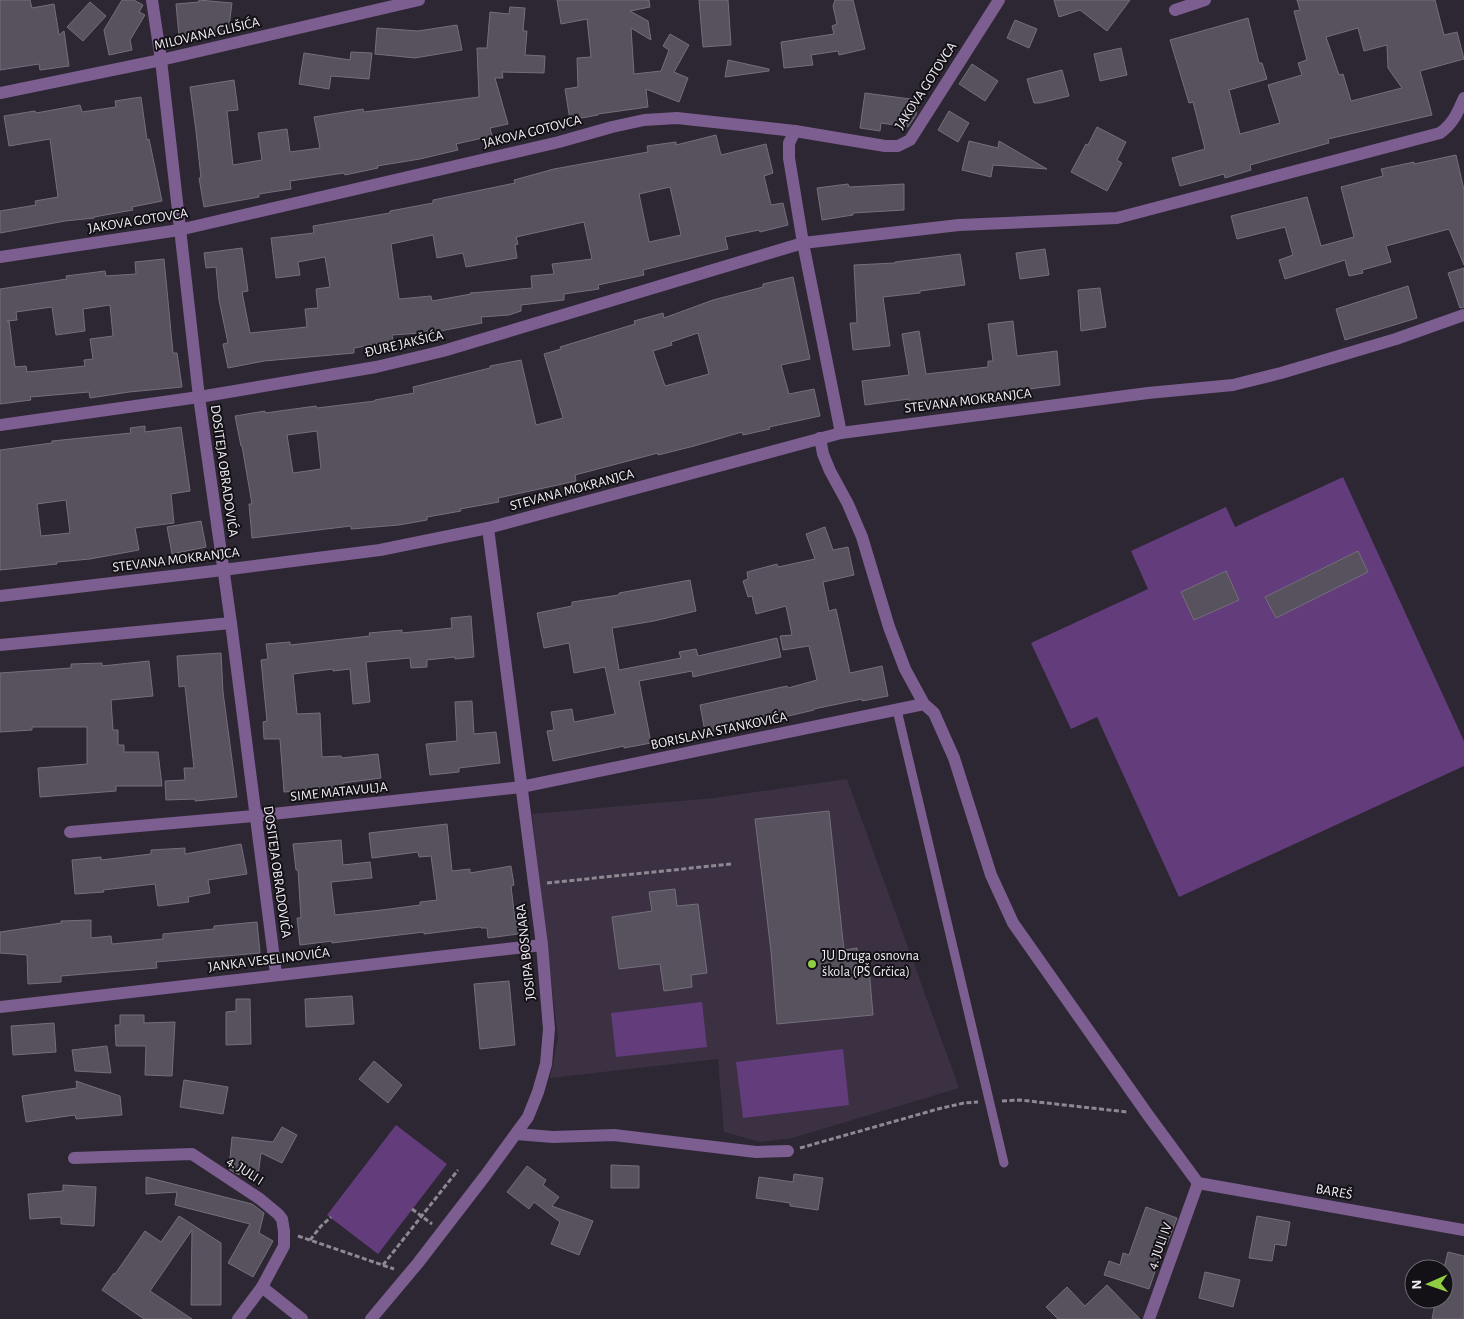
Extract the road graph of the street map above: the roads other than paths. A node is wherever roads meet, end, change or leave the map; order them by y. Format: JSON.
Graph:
{"nodes":[{"id":1,"x":152,"y":0,"type":"edge"},
{"id":2,"x":420,"y":0,"type":"edge"},
{"id":3,"x":999,"y":0,"type":"edge"},
{"id":4,"x":1205,"y":0,"type":"edge"},
{"id":5,"x":1174,"y":10,"type":"dead end"},
{"id":6,"x":161,"y":60,"type":"junction"},
{"id":7,"x":0,"y":92,"type":"edge"},
{"id":8,"x":1464,"y":98,"type":"edge"},
{"id":9,"x":795,"y":131,"type":"junction"},
{"id":10,"x":179,"y":230,"type":"junction"},
{"id":11,"x":803,"y":243,"type":"junction"},
{"id":12,"x":0,"y":257,"type":"edge"},
{"id":13,"x":1464,"y":315,"type":"edge"},
{"id":14,"x":199,"y":396,"type":"junction"},
{"id":15,"x":0,"y":425,"type":"edge"},
{"id":16,"x":841,"y":433,"type":"junction"},
{"id":17,"x":820,"y":438,"type":"junction"},
{"id":18,"x":488,"y":528,"type":"junction"},
{"id":19,"x":223,"y":570,"type":"junction"},
{"id":20,"x":0,"y":596,"type":"edge"},
{"id":21,"x":231,"y":623,"type":"junction"},
{"id":22,"x":0,"y":645,"type":"edge"},
{"id":23,"x":924,"y":704,"type":"junction"},
{"id":24,"x":897,"y":710,"type":"junction"},
{"id":25,"x":521,"y":787,"type":"junction"},
{"id":26,"x":254,"y":816,"type":"junction"},
{"id":27,"x":70,"y":832,"type":"dead end"},
{"id":28,"x":542,"y":944,"type":"junction"},
{"id":29,"x":276,"y":974,"type":"junction"},
{"id":30,"x":0,"y":1007,"type":"edge"},
{"id":31,"x":516,"y":1134,"type":"junction"},
{"id":32,"x":788,"y":1151,"type":"road end"},
{"id":33,"x":74,"y":1158,"type":"dead end"},
{"id":34,"x":1004,"y":1163,"type":"dead end"},
{"id":35,"x":1198,"y":1183,"type":"junction"},
{"id":36,"x":1464,"y":1230,"type":"edge"},
{"id":37,"x":262,"y":1287,"type":"junction"},
{"id":38,"x":238,"y":1319,"type":"edge"},
{"id":39,"x":302,"y":1319,"type":"edge"},
{"id":40,"x":371,"y":1319,"type":"edge"},
{"id":41,"x":1149,"y":1319,"type":"edge"}],
"edges":[{"from":1,"to":6,"type":"street","name":"DOSITEJA OBRADOVIĆA"},
{"from":2,"to":6,"type":"street","name":"MILOVANA GLIŠIĆA"},
{"from":3,"to":9,"type":"street","name":"JAKOVA GOTOVCA"},
{"from":4,"to":5,"type":"street"},
{"from":6,"to":7,"type":"street","name":"MILOVANA GLIŠIĆA"},
{"from":6,"to":10,"type":"street","name":"DOSITEJA OBRADOVIĆA"},
{"from":8,"to":11,"type":"street","name":"ĐURE JAKŠIĆA"},
{"from":9,"to":10,"type":"street","name":"JAKOVA GOTOVCA"},
{"from":9,"to":11,"type":"street"},
{"from":10,"to":12,"type":"street","name":"JAKOVA GOTOVCA"},
{"from":10,"to":14,"type":"street","name":"DOSITEJA OBRADOVIĆA"},
{"from":11,"to":14,"type":"street","name":"ĐURE JAKŠIĆA"},
{"from":11,"to":16,"type":"street"},
{"from":13,"to":16,"type":"street","name":"STEVANA MOKRANJCA"},
{"from":14,"to":15,"type":"street","name":"ĐURE JAKŠIĆA"},
{"from":14,"to":19,"type":"street","name":"DOSITEJA OBRADOVIĆA"},
{"from":16,"to":17,"type":"street","name":"STEVANA MOKRANJCA"},
{"from":17,"to":18,"type":"street","name":"STEVANA MOKRANJCA"},
{"from":17,"to":23,"type":"street"},
{"from":18,"to":19,"type":"street","name":"STEVANA MOKRANJCA"},
{"from":18,"to":25,"type":"street","name":"JOSIPA BOSNARA"},
{"from":19,"to":20,"type":"street","name":"STEVANA MOKRANJCA"},
{"from":19,"to":21,"type":"street","name":"DOSITEJA OBRADOVIĆA"},
{"from":21,"to":22,"type":"street"},
{"from":21,"to":26,"type":"street","name":"DOSITEJA OBRADOVIĆA"},
{"from":23,"to":24,"type":"street","name":"BORISLAVA STANKOVIĆA"},
{"from":23,"to":35,"type":"street"},
{"from":24,"to":25,"type":"street","name":"BORISLAVA STANKOVIĆA"},
{"from":24,"to":34,"type":"lane"},
{"from":25,"to":26,"type":"street","name":"SIME MATAVULJA"},
{"from":25,"to":28,"type":"street","name":"JOSIPA BOSNARA"},
{"from":26,"to":27,"type":"street","name":"SIME MATAVULJA"},
{"from":26,"to":29,"type":"street","name":"DOSITEJA OBRADOVIĆA"},
{"from":28,"to":29,"type":"street","name":"JANKA VESELINOVIĆA"},
{"from":28,"to":31,"type":"street","name":"JOSIPA BOSNARA"},
{"from":29,"to":30,"type":"street","name":"JANKA VESELINOVIĆA"},
{"from":31,"to":32,"type":"street"},
{"from":31,"to":40,"type":"street","name":"JOSIPA BOSNARA"},
{"from":33,"to":37,"type":"street","name":"4. JULI I"},
{"from":35,"to":36,"type":"street","name":"BAREŠ"},
{"from":35,"to":41,"type":"street","name":"4. JULI IV"},
{"from":37,"to":38,"type":"street"},
{"from":37,"to":39,"type":"street"}]}
